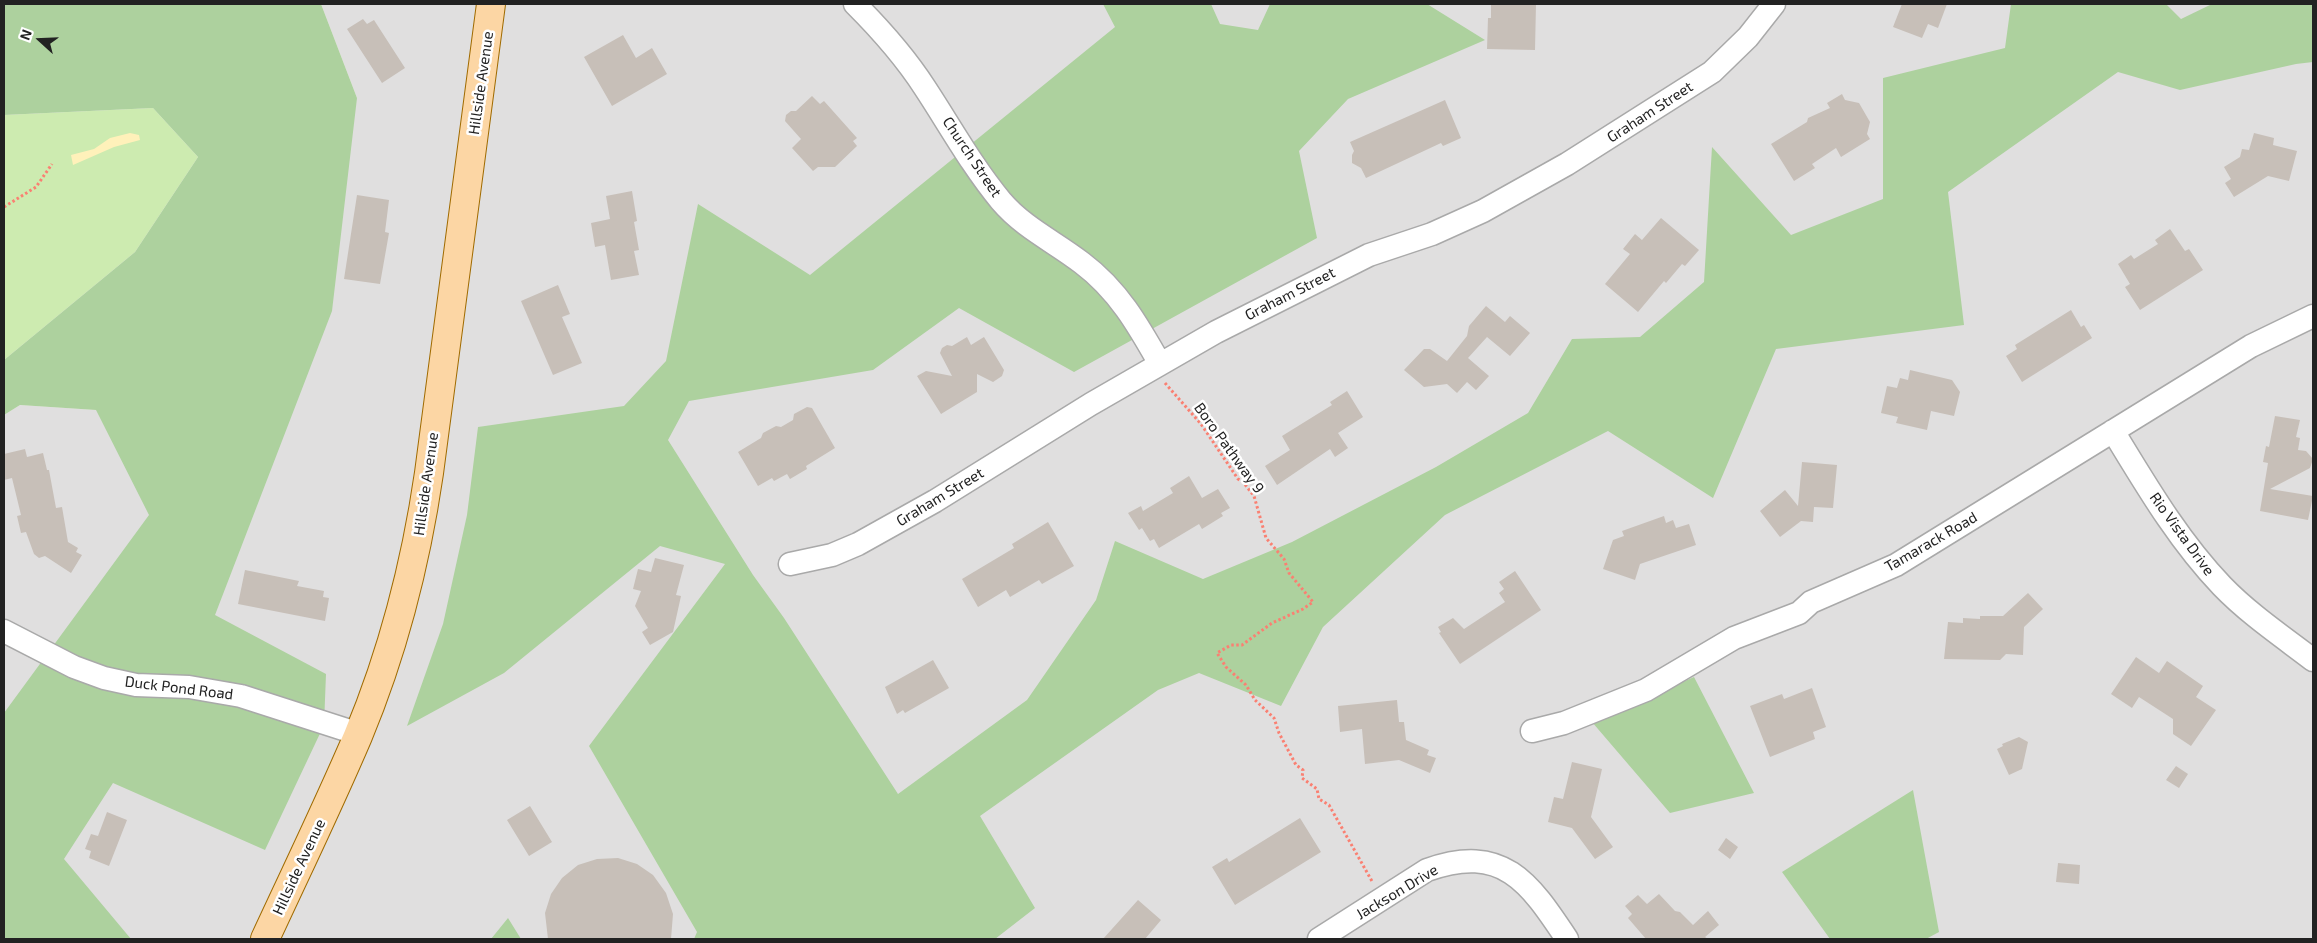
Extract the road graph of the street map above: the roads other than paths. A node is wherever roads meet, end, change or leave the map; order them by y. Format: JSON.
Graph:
{"nodes":[{"id":1,"x":492,"y":4,"type":"edge"},
{"id":2,"x":855,"y":4,"type":"edge"},
{"id":3,"x":1774,"y":4,"type":"edge"},
{"id":4,"x":2313,"y":316,"type":"edge"},
{"id":5,"x":1159,"y":364,"type":"junction"},
{"id":6,"x":2112,"y":431,"type":"junction"},
{"id":7,"x":790,"y":564,"type":"dead end"},
{"id":8,"x":4,"y":631,"type":"edge"},
{"id":9,"x":2313,"y":660,"type":"edge"},
{"id":10,"x":1532,"y":731,"type":"dead end"},
{"id":11,"x":359,"y":734,"type":"junction"},
{"id":12,"x":265,"y":939,"type":"edge"},
{"id":13,"x":1319,"y":939,"type":"edge"},
{"id":14,"x":1567,"y":939,"type":"edge"}],
"edges":[{"from":1,"to":11,"type":"main road","name":"Hillside Avenue"},
{"from":2,"to":5,"type":"street","name":"Church Street"},
{"from":3,"to":5,"type":"street","name":"Graham Street"},
{"from":4,"to":6,"type":"street","name":"Tamarack Road"},
{"from":5,"to":7,"type":"street","name":"Graham Street"},
{"from":6,"to":9,"type":"street","name":"Rio Vista Drive"},
{"from":6,"to":10,"type":"street","name":"Tamarack Road"},
{"from":8,"to":11,"type":"street","name":"Duck Pond Road"},
{"from":11,"to":12,"type":"main road","name":"Hillside Avenue"},
{"from":13,"to":14,"type":"street","name":"Jackson Drive"}]}
